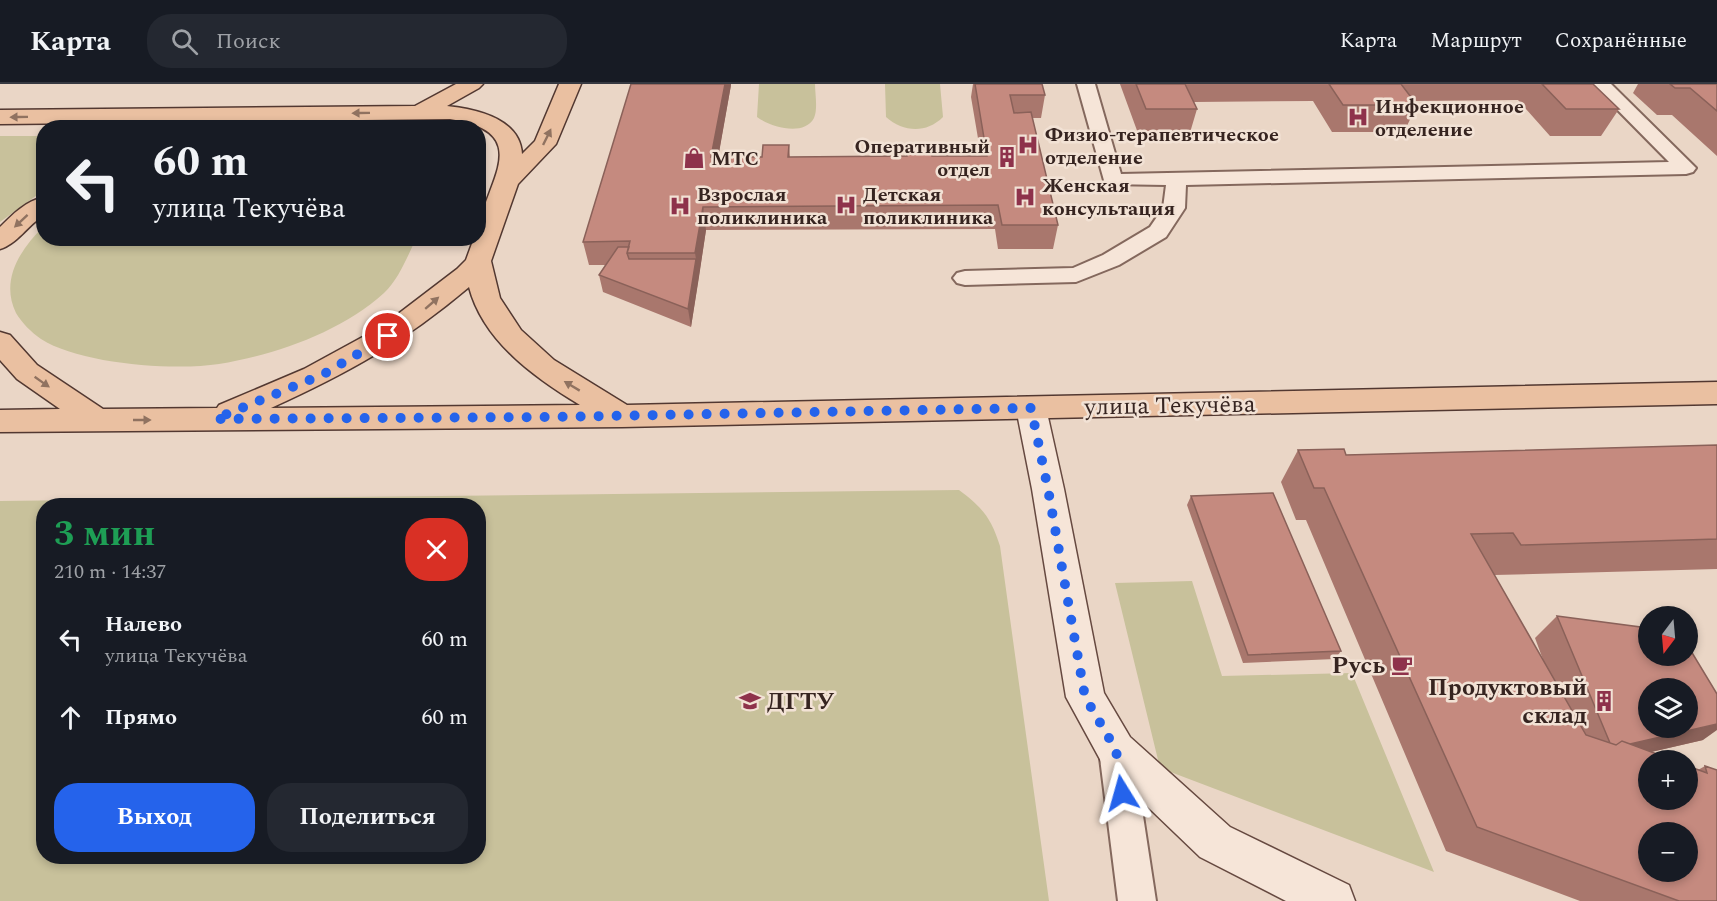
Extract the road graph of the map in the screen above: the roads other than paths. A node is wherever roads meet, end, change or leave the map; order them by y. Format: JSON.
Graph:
{"nodes":[{"id":1,"x":472,"y":84,"type":"edge"},
{"id":2,"x":570,"y":84,"type":"edge"},
{"id":3,"x":1086,"y":84,"type":"edge"},
{"id":4,"x":1601,"y":84,"type":"edge"},
{"id":5,"x":420,"y":112,"type":"junction"},
{"id":6,"x":302,"y":114,"type":"junction"},
{"id":7,"x":0,"y":117,"type":"edge"},
{"id":8,"x":271,"y":120,"type":"edge"},
{"id":9,"x":481,"y":120,"type":"edge"},
{"id":10,"x":486,"y":122,"type":"edge"},
{"id":11,"x":1174,"y":179,"type":"junction"},
{"id":12,"x":509,"y":180,"type":"junction"},
{"id":13,"x":36,"y":209,"type":"edge"},
{"id":14,"x":0,"y":241,"type":"edge"},
{"id":15,"x":486,"y":241,"type":"edge"},
{"id":16,"x":484,"y":246,"type":"edge"},
{"id":17,"x":478,"y":262,"type":"junction"},
{"id":18,"x":965,"y":278,"type":"dead end"},
{"id":19,"x":0,"y":342,"type":"edge"},
{"id":20,"x":1717,"y":393,"type":"edge"},
{"id":21,"x":1031,"y":408,"type":"junction"},
{"id":22,"x":622,"y":416,"type":"junction"},
{"id":23,"x":215,"y":419,"type":"junction"},
{"id":24,"x":97,"y":420,"type":"junction"},
{"id":25,"x":0,"y":421,"type":"edge"},
{"id":26,"x":1116,"y":750,"type":"junction"},
{"id":27,"x":1137,"y":901,"type":"edge"},
{"id":28,"x":1334,"y":901,"type":"edge"}],
"edges":[{"from":1,"to":5,"type":"main road"},
{"from":12,"to":2,"type":"main road","one_way":true},
{"from":3,"to":11,"type":"lane"},
{"from":4,"to":11,"type":"lane"},
{"from":5,"to":6,"type":"main road","one_way":true},
{"from":5,"to":9,"type":"main road"},
{"from":6,"to":7,"type":"main road","one_way":true},
{"from":6,"to":8,"type":"main road"},
{"from":10,"to":12,"type":"main road"},
{"from":11,"to":18,"type":"lane"},
{"from":12,"to":15,"type":"main road"},
{"from":13,"to":14,"type":"main road","one_way":true},
{"from":16,"to":17,"type":"main road"},
{"from":22,"to":17,"type":"main road","one_way":true},
{"from":23,"to":17,"type":"main road","one_way":true},
{"from":19,"to":24,"type":"main road","one_way":true},
{"from":20,"to":21,"type":"main road","name":"улица Текучёва"},
{"from":21,"to":22,"type":"main road","name":"улица Текучёва"},
{"from":21,"to":26,"type":"main road"},
{"from":22,"to":23,"type":"main road","name":"улица Текучёва"},
{"from":24,"to":23,"type":"main road","name":"улица Текучёва","one_way":true},
{"from":24,"to":25,"type":"main road","name":"улица Текучёва"},
{"from":26,"to":27,"type":"lane"},
{"from":26,"to":28,"type":"main road"}]}
